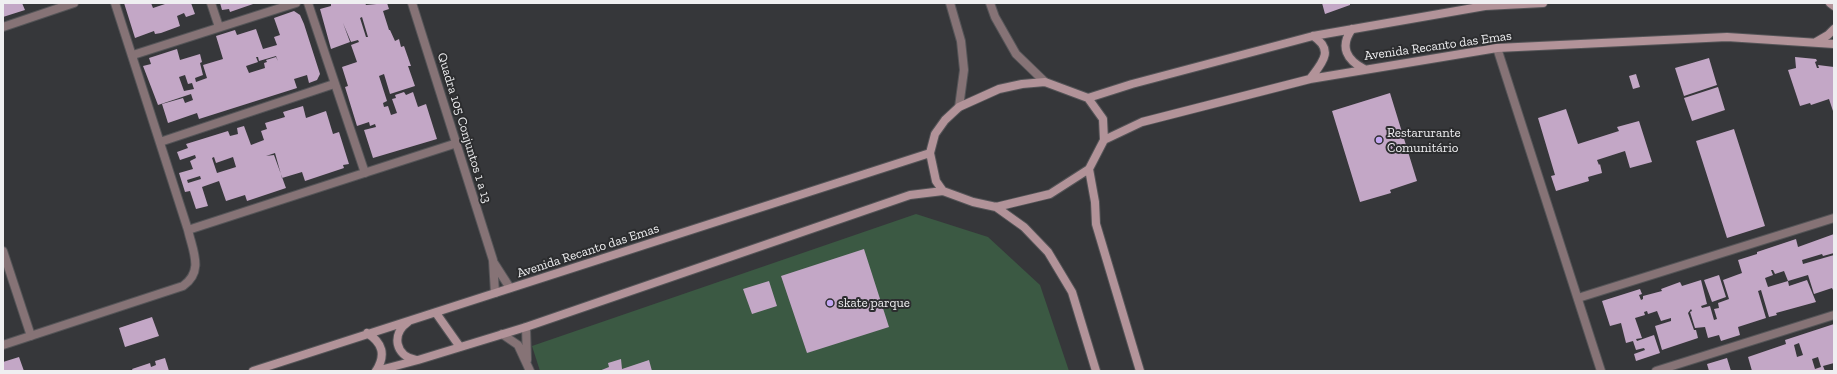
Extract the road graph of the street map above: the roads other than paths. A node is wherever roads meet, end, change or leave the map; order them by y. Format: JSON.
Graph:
{"nodes":[{"id":1,"x":74,"y":3,"type":"edge"},
{"id":2,"x":115,"y":3,"type":"edge"},
{"id":3,"x":211,"y":3,"type":"edge"},
{"id":4,"x":296,"y":3,"type":"edge"},
{"id":5,"x":308,"y":3,"type":"edge"},
{"id":6,"x":412,"y":3,"type":"edge"},
{"id":7,"x":950,"y":3,"type":"edge"},
{"id":8,"x":990,"y":3,"type":"edge"},
{"id":9,"x":1543,"y":3,"type":"edge"},
{"id":10,"x":1830,"y":3,"type":"edge"},
{"id":11,"x":1484,"y":5,"type":"edge"},
{"id":12,"x":1834,"y":6,"type":"edge"},
{"id":13,"x":3,"y":27,"type":"edge"},
{"id":14,"x":219,"y":27,"type":"junction"},
{"id":15,"x":1352,"y":29,"type":"junction"},
{"id":16,"x":1834,"y":29,"type":"edge"},
{"id":17,"x":1313,"y":36,"type":"junction"},
{"id":18,"x":1816,"y":42,"type":"junction"},
{"id":19,"x":1834,"y":44,"type":"edge"},
{"id":20,"x":1497,"y":48,"type":"junction"},
{"id":21,"x":133,"y":55,"type":"junction"},
{"id":22,"x":1364,"y":69,"type":"junction"},
{"id":23,"x":1310,"y":79,"type":"junction"},
{"id":24,"x":1045,"y":82,"type":"junction"},
{"id":25,"x":334,"y":84,"type":"junction"},
{"id":26,"x":1088,"y":98,"type":"junction"},
{"id":27,"x":960,"y":107,"type":"junction"},
{"id":28,"x":1104,"y":140,"type":"junction"},
{"id":29,"x":160,"y":142,"type":"junction"},
{"id":30,"x":456,"y":143,"type":"junction"},
{"id":31,"x":930,"y":153,"type":"junction"},
{"id":32,"x":1089,"y":169,"type":"junction"},
{"id":33,"x":365,"y":173,"type":"junction"},
{"id":34,"x":943,"y":191,"type":"junction"},
{"id":35,"x":996,"y":207,"type":"junction"},
{"id":36,"x":1834,"y":218,"type":"edge"},
{"id":37,"x":188,"y":230,"type":"junction"},
{"id":38,"x":3,"y":251,"type":"edge"},
{"id":39,"x":493,"y":260,"type":"junction"},
{"id":40,"x":510,"y":288,"type":"junction"},
{"id":41,"x":495,"y":293,"type":"junction"},
{"id":42,"x":1578,"y":298,"type":"junction"},
{"id":43,"x":436,"y":312,"type":"junction"},
{"id":44,"x":1834,"y":315,"type":"edge"},
{"id":45,"x":409,"y":322,"type":"junction"},
{"id":46,"x":526,"y":327,"type":"junction"},
{"id":47,"x":367,"y":333,"type":"junction"},
{"id":48,"x":502,"y":334,"type":"junction"},
{"id":49,"x":31,"y":336,"type":"junction"},
{"id":50,"x":3,"y":345,"type":"edge"},
{"id":51,"x":460,"y":347,"type":"junction"},
{"id":52,"x":418,"y":360,"type":"junction"},
{"id":53,"x":529,"y":368,"type":"edge"},
{"id":54,"x":253,"y":371,"type":"edge"},
{"id":55,"x":376,"y":371,"type":"edge"},
{"id":56,"x":1096,"y":371,"type":"edge"},
{"id":57,"x":1140,"y":371,"type":"edge"},
{"id":58,"x":1601,"y":371,"type":"edge"},
{"id":59,"x":1656,"y":371,"type":"edge"}],
"edges":[{"from":1,"to":13,"type":"street"},
{"from":2,"to":21,"type":"street"},
{"from":3,"to":14,"type":"street"},
{"from":4,"to":14,"type":"street"},
{"from":5,"to":25,"type":"street"},
{"from":6,"to":30,"type":"street","name":"Quadra 105 Conjuntos 1 a 13"},
{"from":7,"to":27,"type":"street"},
{"from":8,"to":24,"type":"street"},
{"from":9,"to":11,"type":"main road"},
{"from":10,"to":12,"type":"main road"},
{"from":11,"to":15,"type":"main road"},
{"from":14,"to":21,"type":"street"},
{"from":15,"to":17,"type":"main road"},
{"from":15,"to":22,"type":"main road"},
{"from":16,"to":18,"type":"main road"},
{"from":17,"to":23,"type":"main road"},
{"from":17,"to":26,"type":"main road"},
{"from":18,"to":19,"type":"main road","name":"Avenida Recanto das Emas"},
{"from":18,"to":20,"type":"main road","name":"Avenida Recanto das Emas"},
{"from":20,"to":22,"type":"main road","name":"Avenida Recanto das Emas"},
{"from":20,"to":42,"type":"street"},
{"from":21,"to":29,"type":"street"},
{"from":22,"to":23,"type":"main road","name":"Avenida Recanto das Emas"},
{"from":23,"to":28,"type":"main road","name":"Avenida Recanto das Emas"},
{"from":24,"to":26,"type":"main road"},
{"from":24,"to":27,"type":"main road"},
{"from":25,"to":29,"type":"street"},
{"from":25,"to":33,"type":"street"},
{"from":26,"to":28,"type":"main road"},
{"from":27,"to":31,"type":"main road"},
{"from":28,"to":32,"type":"main road"},
{"from":29,"to":37,"type":"street"},
{"from":30,"to":33,"type":"street"},
{"from":30,"to":39,"type":"street","name":"Quadra 105 Conjuntos 1 a 13"},
{"from":31,"to":34,"type":"main road"},
{"from":31,"to":40,"type":"main road","name":"Avenida Recanto das Emas"},
{"from":32,"to":35,"type":"main road"},
{"from":32,"to":57,"type":"main road"},
{"from":33,"to":37,"type":"street"},
{"from":34,"to":35,"type":"main road"},
{"from":34,"to":46,"type":"main road"},
{"from":35,"to":56,"type":"main road"},
{"from":36,"to":42,"type":"street"},
{"from":37,"to":49,"type":"street"},
{"from":38,"to":49,"type":"street"},
{"from":39,"to":40,"type":"street","name":"Quadra 105 Conjuntos 1 a 13"},
{"from":39,"to":41,"type":"street","name":"Quadra 105 Conjuntos 1 a 13"},
{"from":40,"to":41,"type":"main road","name":"Avenida Recanto das Emas"},
{"from":41,"to":43,"type":"main road","name":"Avenida Recanto das Emas"},
{"from":42,"to":58,"type":"street"},
{"from":43,"to":45,"type":"main road","name":"Avenida Recanto das Emas"},
{"from":43,"to":51,"type":"main road"},
{"from":44,"to":59,"type":"street"},
{"from":45,"to":47,"type":"main road","name":"Avenida Recanto das Emas"},
{"from":45,"to":52,"type":"main road"},
{"from":46,"to":48,"type":"main road"},
{"from":46,"to":53,"type":"street"},
{"from":47,"to":54,"type":"main road","name":"Avenida Recanto das Emas"},
{"from":47,"to":55,"type":"main road"},
{"from":48,"to":51,"type":"main road"},
{"from":48,"to":53,"type":"street"},
{"from":49,"to":50,"type":"street"},
{"from":51,"to":52,"type":"main road"},
{"from":52,"to":55,"type":"main road"}]}
